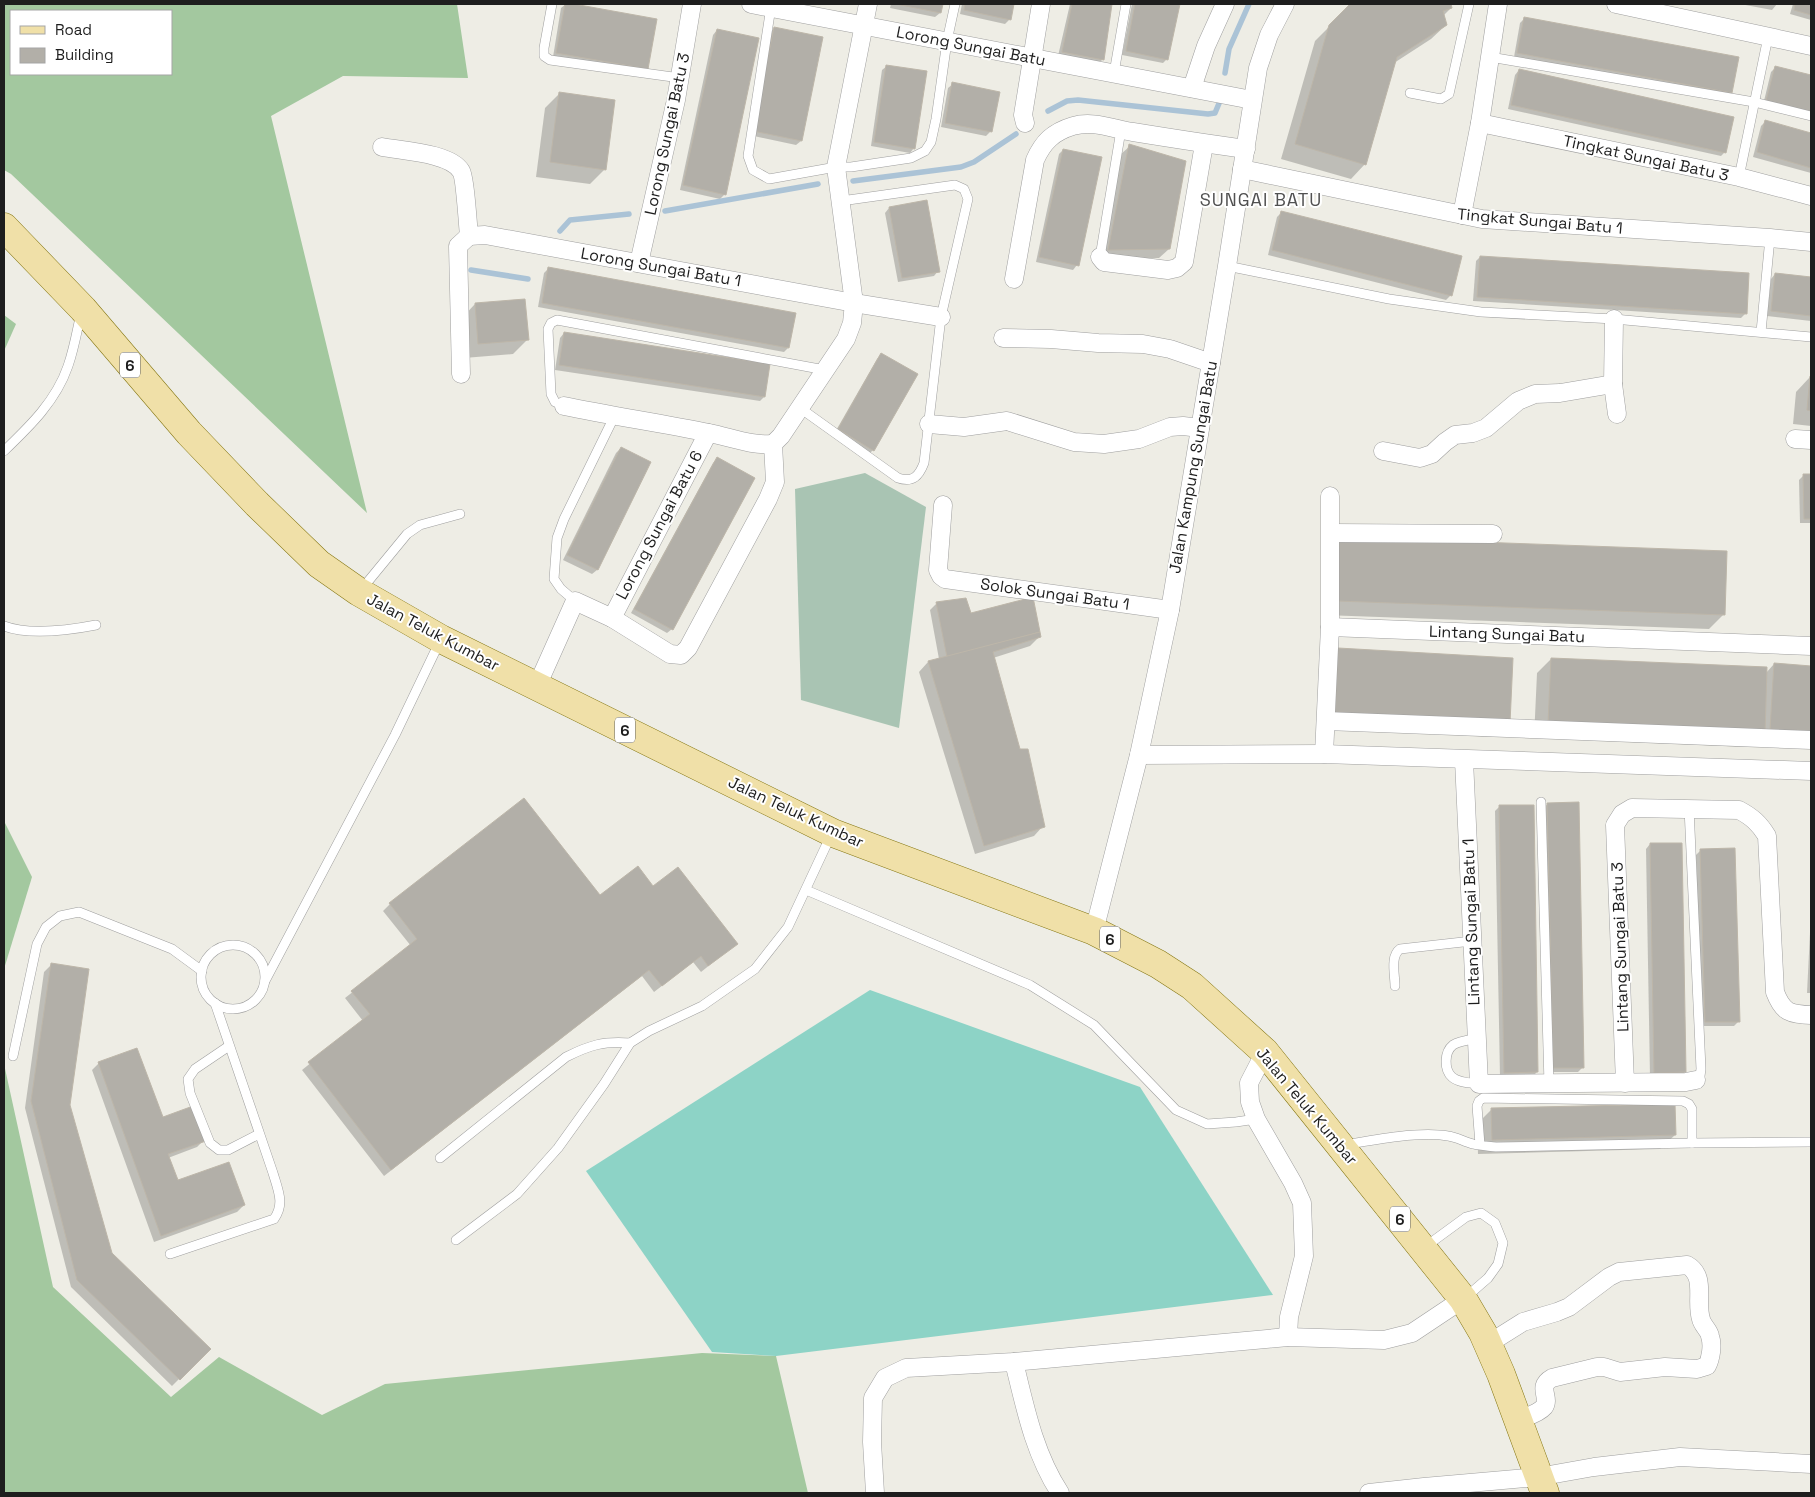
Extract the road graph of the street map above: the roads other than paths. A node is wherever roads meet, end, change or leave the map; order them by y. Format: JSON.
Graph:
{"nodes":[{"id":1,"x":552,"y":4,"type":"edge"},
{"id":2,"x":692,"y":4,"type":"edge"},
{"id":3,"x":751,"y":4,"type":"edge"},
{"id":4,"x":868,"y":4,"type":"edge"},
{"id":5,"x":955,"y":4,"type":"edge"},
{"id":6,"x":1041,"y":4,"type":"edge"},
{"id":7,"x":1126,"y":4,"type":"edge"},
{"id":8,"x":1224,"y":4,"type":"edge"},
{"id":9,"x":1285,"y":4,"type":"edge"},
{"id":10,"x":1469,"y":4,"type":"edge"},
{"id":11,"x":1498,"y":4,"type":"edge"},
{"id":12,"x":1616,"y":4,"type":"edge"},
{"id":13,"x":771,"y":6,"type":"edge"},
{"id":14,"x":864,"y":25,"type":"junction"},
{"id":15,"x":1768,"y":37,"type":"junction"},
{"id":16,"x":948,"y":41,"type":"junction"},
{"id":17,"x":1811,"y":46,"type":"edge"},
{"id":18,"x":1031,"y":57,"type":"junction"},
{"id":19,"x":1490,"y":57,"type":"junction"},
{"id":20,"x":1114,"y":73,"type":"junction"},
{"id":21,"x":680,"y":78,"type":"junction"},
{"id":22,"x":1192,"y":88,"type":"junction"},
{"id":23,"x":1410,"y":93,"type":"dead end"},
{"id":24,"x":1252,"y":100,"type":"junction"},
{"id":25,"x":1754,"y":102,"type":"junction"},
{"id":26,"x":1811,"y":116,"type":"edge"},
{"id":27,"x":1480,"y":123,"type":"junction"},
{"id":28,"x":1121,"y":130,"type":"junction"},
{"id":29,"x":1034,"y":133,"type":"junction"},
{"id":30,"x":1204,"y":144,"type":"junction"},
{"id":31,"x":382,"y":147,"type":"dead end"},
{"id":32,"x":1246,"y":149,"type":"junction"},
{"id":33,"x":836,"y":167,"type":"junction"},
{"id":34,"x":1242,"y":169,"type":"junction"},
{"id":35,"x":1738,"y":177,"type":"junction"},
{"id":36,"x":1811,"y":196,"type":"edge"},
{"id":37,"x":841,"y":200,"type":"junction"},
{"id":38,"x":1462,"y":215,"type":"junction"},
{"id":39,"x":4,"y":227,"type":"edge"},
{"id":40,"x":469,"y":236,"type":"junction"},
{"id":41,"x":1770,"y":238,"type":"junction"},
{"id":42,"x":1811,"y":242,"type":"edge"},
{"id":43,"x":1100,"y":257,"type":"joint"},
{"id":44,"x":639,"y":263,"type":"junction"},
{"id":45,"x":1227,"y":266,"type":"junction"},
{"id":46,"x":1014,"y":279,"type":"dead end"},
{"id":47,"x":854,"y":303,"type":"junction"},
{"id":48,"x":82,"y":309,"type":"junction"},
{"id":49,"x":941,"y":317,"type":"junction"},
{"id":50,"x":1614,"y":319,"type":"junction"},
{"id":51,"x":1761,"y":332,"type":"junction"},
{"id":52,"x":1811,"y":337,"type":"edge"},
{"id":53,"x":1004,"y":338,"type":"dead end"},
{"id":54,"x":1211,"y":363,"type":"junction"},
{"id":55,"x":825,"y":370,"type":"junction"},
{"id":56,"x":461,"y":374,"type":"dead end"},
{"id":57,"x":1613,"y":384,"type":"junction"},
{"id":58,"x":564,"y":406,"type":"joint"},
{"id":59,"x":800,"y":408,"type":"junction"},
{"id":60,"x":1617,"y":414,"type":"dead end"},
{"id":61,"x":614,"y":417,"type":"junction"},
{"id":62,"x":929,"y":424,"type":"junction"},
{"id":63,"x":1200,"y":428,"type":"junction"},
{"id":64,"x":708,"y":432,"type":"junction"},
{"id":65,"x":773,"y":444,"type":"junction"},
{"id":66,"x":4,"y":451,"type":"edge"},
{"id":67,"x":1384,"y":451,"type":"dead end"},
{"id":68,"x":1330,"y":496,"type":"dead end"},
{"id":69,"x":943,"y":504,"type":"dead end"},
{"id":70,"x":460,"y":514,"type":"dead end"},
{"id":71,"x":1332,"y":532,"type":"junction"},
{"id":72,"x":1493,"y":534,"type":"dead end"},
{"id":73,"x":359,"y":592,"type":"junction"},
{"id":74,"x":575,"y":601,"type":"junction"},
{"id":75,"x":1170,"y":610,"type":"junction"},
{"id":76,"x":612,"y":618,"type":"junction"},
{"id":77,"x":96,"y":625,"type":"dead end"},
{"id":78,"x":4,"y":626,"type":"edge"},
{"id":79,"x":1330,"y":627,"type":"junction"},
{"id":80,"x":441,"y":639,"type":"junction"},
{"id":81,"x":1811,"y":646,"type":"edge"},
{"id":82,"x":537,"y":686,"type":"junction"},
{"id":83,"x":1326,"y":721,"type":"junction"},
{"id":84,"x":1811,"y":740,"type":"edge"},
{"id":85,"x":1324,"y":754,"type":"junction"},
{"id":86,"x":1139,"y":755,"type":"junction"},
{"id":87,"x":1464,"y":760,"type":"junction"},
{"id":88,"x":1811,"y":771,"type":"edge"},
{"id":89,"x":1541,"y":802,"type":"dead end"},
{"id":90,"x":1689,"y":808,"type":"junction"},
{"id":91,"x":832,"y":832,"type":"junction"},
{"id":92,"x":806,"y":890,"type":"junction"},
{"id":93,"x":1094,"y":931,"type":"junction"},
{"id":94,"x":1472,"y":941,"type":"junction"},
{"id":95,"x":202,"y":971,"type":"junction"},
{"id":96,"x":265,"y":981,"type":"junction"},
{"id":97,"x":1395,"y":986,"type":"dead end"},
{"id":98,"x":215,"y":1002,"type":"junction"},
{"id":99,"x":1811,"y":1014,"type":"edge"},
{"id":100,"x":1476,"y":1039,"type":"junction"},
{"id":101,"x":630,"y":1043,"type":"junction"},
{"id":102,"x":229,"y":1046,"type":"junction"},
{"id":103,"x":1265,"y":1052,"type":"junction"},
{"id":104,"x":13,"y":1056,"type":"dead end"},
{"id":105,"x":1696,"y":1080,"type":"joint"},
{"id":106,"x":1625,"y":1082,"type":"junction"},
{"id":107,"x":1479,"y":1084,"type":"junction"},
{"id":108,"x":1549,"y":1084,"type":"junction"},
{"id":109,"x":1256,"y":1119,"type":"junction"},
{"id":110,"x":259,"y":1134,"type":"junction"},
{"id":111,"x":1811,"y":1142,"type":"edge"},
{"id":112,"x":1692,"y":1144,"type":"junction"},
{"id":113,"x":1480,"y":1145,"type":"junction"},
{"id":114,"x":1341,"y":1146,"type":"junction"},
{"id":115,"x":440,"y":1158,"type":"dead end"},
{"id":116,"x":456,"y":1240,"type":"dead end"},
{"id":117,"x":1423,"y":1248,"type":"junction"},
{"id":118,"x":170,"y":1254,"type":"dead end"},
{"id":119,"x":1463,"y":1299,"type":"junction"},
{"id":120,"x":1288,"y":1338,"type":"junction"},
{"id":121,"x":1488,"y":1344,"type":"junction"},
{"id":122,"x":1014,"y":1362,"type":"junction"},
{"id":123,"x":1518,"y":1420,"type":"junction"},
{"id":124,"x":1811,"y":1464,"type":"edge"},
{"id":125,"x":1542,"y":1485,"type":"edge"},
{"id":126,"x":875,"y":1493,"type":"edge"},
{"id":127,"x":1060,"y":1493,"type":"edge"},
{"id":128,"x":1369,"y":1493,"type":"edge"}],
"edges":[{"from":1,"to":21,"type":"lane"},
{"from":2,"to":21,"type":"street","name":"Lorong Sungai Batu 3"},
{"from":3,"to":13,"type":"street","name":"Lorong Sungai Batu"},
{"from":4,"to":14,"type":"street"},
{"from":5,"to":16,"type":"lane"},
{"from":6,"to":18,"type":"street"},
{"from":7,"to":20,"type":"lane"},
{"from":8,"to":22,"type":"street"},
{"from":9,"to":24,"type":"street","name":"Jalan Kampung Sungai Batu"},
{"from":10,"to":23,"type":"lane"},
{"from":11,"to":19,"type":"street"},
{"from":12,"to":15,"type":"street"},
{"from":13,"to":14,"type":"street","name":"Lorong Sungai Batu"},
{"from":13,"to":33,"type":"lane"},
{"from":14,"to":16,"type":"street","name":"Lorong Sungai Batu"},
{"from":14,"to":33,"type":"street"},
{"from":15,"to":17,"type":"street"},
{"from":15,"to":25,"type":"lane"},
{"from":16,"to":18,"type":"street","name":"Lorong Sungai Batu"},
{"from":16,"to":33,"type":"lane"},
{"from":18,"to":20,"type":"street","name":"Lorong Sungai Batu"},
{"from":18,"to":29,"type":"street"},
{"from":19,"to":25,"type":"lane"},
{"from":19,"to":27,"type":"street"},
{"from":20,"to":22,"type":"street","name":"Lorong Sungai Batu"},
{"from":21,"to":44,"type":"street","name":"Lorong Sungai Batu 3"},
{"from":22,"to":24,"type":"street","name":"Lorong Sungai Batu"},
{"from":24,"to":32,"type":"street","name":"Jalan Kampung Sungai Batu"},
{"from":25,"to":26,"type":"lane"},
{"from":25,"to":35,"type":"lane"},
{"from":27,"to":35,"type":"street","name":"Tingkat Sungai Batu 3"},
{"from":27,"to":38,"type":"street"},
{"from":28,"to":29,"type":"street"},
{"from":28,"to":30,"type":"street"},
{"from":28,"to":43,"type":"lane"},
{"from":29,"to":46,"type":"street"},
{"from":30,"to":32,"type":"street"},
{"from":30,"to":43,"type":"street"},
{"from":31,"to":40,"type":"street"},
{"from":32,"to":34,"type":"street","name":"Jalan Kampung Sungai Batu"},
{"from":33,"to":37,"type":"street"},
{"from":34,"to":38,"type":"street","name":"Tingkat Sungai Batu 1"},
{"from":34,"to":45,"type":"street","name":"Jalan Kampung Sungai Batu"},
{"from":35,"to":36,"type":"street","name":"Tingkat Sungai Batu 3"},
{"from":37,"to":47,"type":"street"},
{"from":37,"to":49,"type":"lane"},
{"from":38,"to":41,"type":"street","name":"Tingkat Sungai Batu 1"},
{"from":39,"to":48,"type":"main road","name":"Jalan Teluk Kumbar","number":"6"},
{"from":40,"to":44,"type":"street","name":"Lorong Sungai Batu 1"},
{"from":40,"to":56,"type":"street"},
{"from":41,"to":42,"type":"street","name":"Tingkat Sungai Batu 1"},
{"from":41,"to":51,"type":"lane"},
{"from":44,"to":47,"type":"street","name":"Lorong Sungai Batu 1"},
{"from":45,"to":50,"type":"lane"},
{"from":45,"to":54,"type":"street","name":"Jalan Kampung Sungai Batu"},
{"from":47,"to":49,"type":"street","name":"Lorong Sungai Batu 1"},
{"from":47,"to":55,"type":"street"},
{"from":48,"to":66,"type":"lane"},
{"from":48,"to":73,"type":"main road","name":"Jalan Teluk Kumbar","number":"6"},
{"from":49,"to":62,"type":"lane"},
{"from":50,"to":51,"type":"lane"},
{"from":50,"to":57,"type":"street"},
{"from":51,"to":52,"type":"lane"},
{"from":53,"to":54,"type":"street"},
{"from":54,"to":63,"type":"street","name":"Jalan Kampung Sungai Batu"},
{"from":55,"to":58,"type":"lane"},
{"from":55,"to":59,"type":"street"},
{"from":57,"to":60,"type":"street"},
{"from":57,"to":67,"type":"street"},
{"from":58,"to":61,"type":"street"},
{"from":59,"to":62,"type":"lane"},
{"from":59,"to":65,"type":"street"},
{"from":61,"to":64,"type":"street"},
{"from":61,"to":74,"type":"lane"},
{"from":62,"to":63,"type":"street"},
{"from":63,"to":75,"type":"street","name":"Jalan Kampung Sungai Batu"},
{"from":64,"to":65,"type":"street"},
{"from":64,"to":76,"type":"street","name":"Lorong Sungai Batu 6"},
{"from":65,"to":76,"type":"street"},
{"from":68,"to":71,"type":"street"},
{"from":69,"to":75,"type":"street","name":"Solok Sungai Batu 1"},
{"from":70,"to":73,"type":"lane"},
{"from":71,"to":72,"type":"street"},
{"from":71,"to":79,"type":"street"},
{"from":73,"to":80,"type":"main road","name":"Jalan Teluk Kumbar","number":"6"},
{"from":74,"to":76,"type":"street"},
{"from":74,"to":82,"type":"street"},
{"from":75,"to":86,"type":"street","name":"Jalan Kampung Sungai Batu"},
{"from":77,"to":78,"type":"lane"},
{"from":79,"to":81,"type":"street","name":"Lintang Sungai Batu"},
{"from":79,"to":83,"type":"street"},
{"from":80,"to":82,"type":"main road","name":"Jalan Teluk Kumbar","number":"6"},
{"from":80,"to":96,"type":"lane"},
{"from":82,"to":91,"type":"main road","name":"Jalan Teluk Kumbar","number":"6"},
{"from":83,"to":84,"type":"street"},
{"from":83,"to":85,"type":"street"},
{"from":85,"to":86,"type":"street"},
{"from":85,"to":87,"type":"street"},
{"from":86,"to":93,"type":"street","name":"Jalan Kampung Sungai Batu"},
{"from":87,"to":88,"type":"street"},
{"from":87,"to":94,"type":"street","name":"Lintang Sungai Batu 1"},
{"from":89,"to":108,"type":"lane"},
{"from":90,"to":99,"type":"street"},
{"from":90,"to":105,"type":"lane"},
{"from":90,"to":106,"type":"street","name":"Lintang Sungai Batu 3"},
{"from":91,"to":92,"type":"lane"},
{"from":91,"to":93,"type":"main road","name":"Jalan Teluk Kumbar","number":"6"},
{"from":92,"to":101,"type":"lane"},
{"from":92,"to":109,"type":"lane"},
{"from":93,"to":103,"type":"main road","name":"Jalan Teluk Kumbar","number":"6"},
{"from":94,"to":97,"type":"lane"},
{"from":94,"to":100,"type":"street","name":"Lintang Sungai Batu 1"},
{"from":95,"to":96,"type":"lane"},
{"from":95,"to":98,"type":"lane"},
{"from":95,"to":104,"type":"lane"},
{"from":96,"to":98,"type":"lane"},
{"from":98,"to":102,"type":"lane"},
{"from":100,"to":107,"type":"street","name":"Lintang Sungai Batu 1"},
{"from":100,"to":107,"type":"lane"},
{"from":101,"to":115,"type":"lane"},
{"from":101,"to":116,"type":"lane"},
{"from":102,"to":110,"type":"lane"},
{"from":102,"to":110,"type":"lane"},
{"from":103,"to":109,"type":"street"},
{"from":103,"to":114,"type":"main road","name":"Jalan Teluk Kumbar","number":"6"},
{"from":105,"to":106,"type":"street"},
{"from":106,"to":108,"type":"street"},
{"from":107,"to":108,"type":"street"},
{"from":109,"to":120,"type":"street"},
{"from":110,"to":118,"type":"lane"},
{"from":111,"to":112,"type":"lane"},
{"from":112,"to":113,"type":"lane"},
{"from":112,"to":113,"type":"lane"},
{"from":113,"to":114,"type":"lane"},
{"from":114,"to":117,"type":"main road","name":"Jalan Teluk Kumbar","number":"6"},
{"from":117,"to":119,"type":"main road","name":"Jalan Teluk Kumbar","number":"6"},
{"from":117,"to":119,"type":"lane"},
{"from":119,"to":120,"type":"street"},
{"from":119,"to":121,"type":"main road","name":"Jalan Teluk Kumbar","number":"6"},
{"from":120,"to":122,"type":"street"},
{"from":121,"to":123,"type":"main road","name":"Jalan Teluk Kumbar","number":"6"},
{"from":121,"to":123,"type":"street"},
{"from":122,"to":126,"type":"street"},
{"from":122,"to":127,"type":"street"},
{"from":123,"to":125,"type":"main road","name":"Jalan Teluk Kumbar","number":"6"},
{"from":124,"to":125,"type":"street"},
{"from":125,"to":128,"type":"street"}]}
